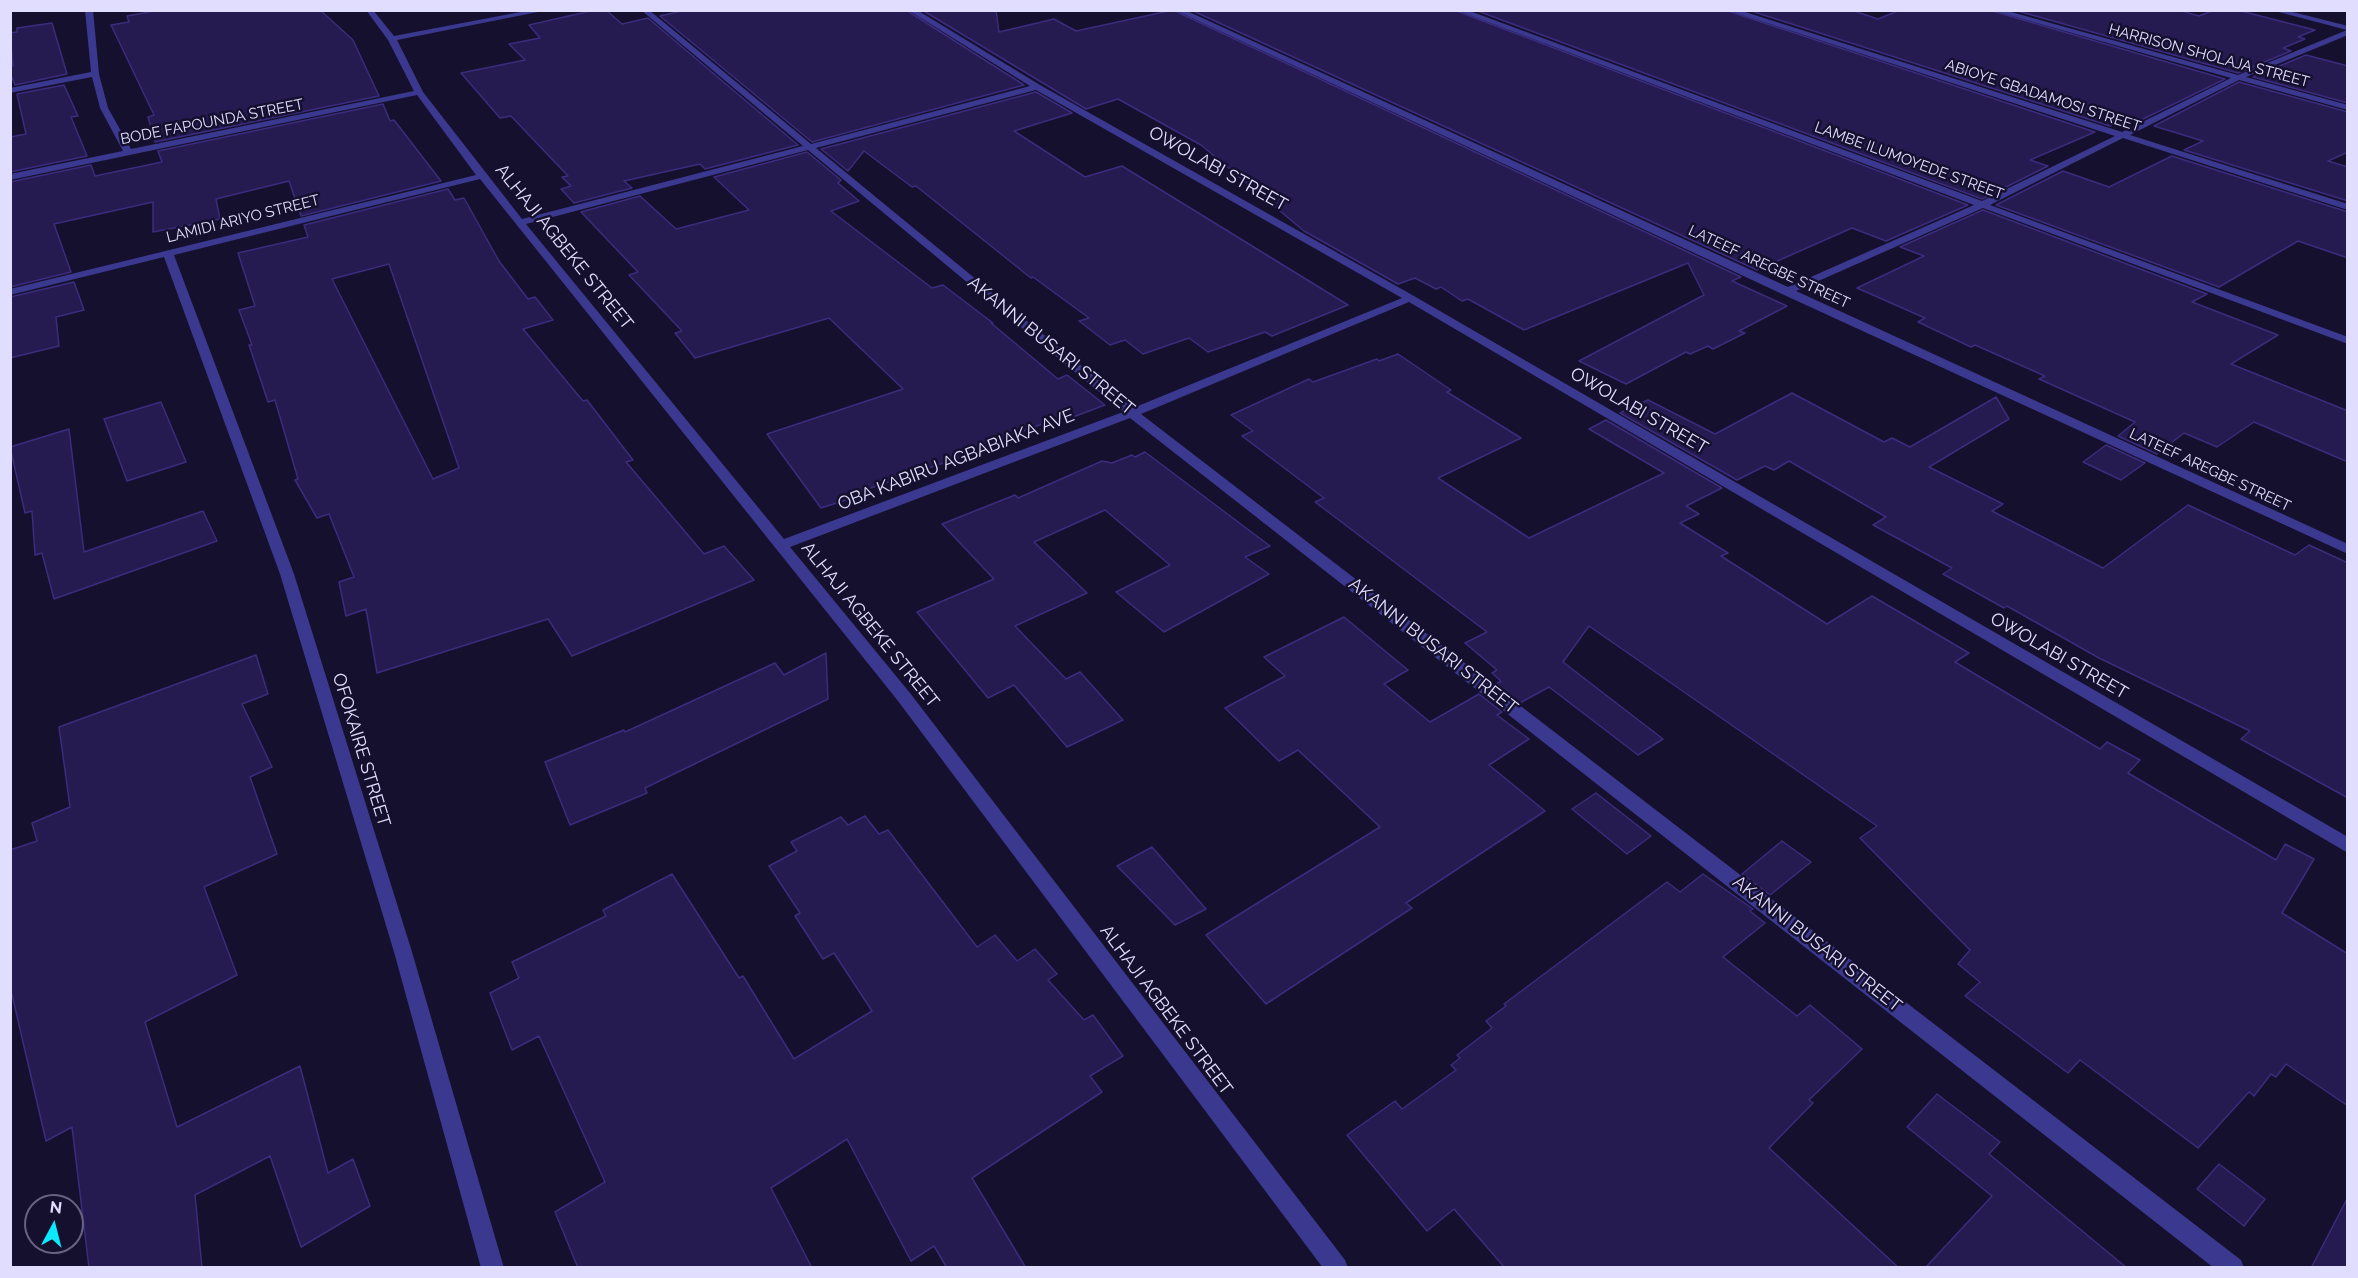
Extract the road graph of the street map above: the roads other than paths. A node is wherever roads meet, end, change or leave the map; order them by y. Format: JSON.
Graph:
{"nodes":[{"id":1,"x":89,"y":10,"type":"edge"},
{"id":2,"x":369,"y":10,"type":"edge"},
{"id":3,"x":545,"y":10,"type":"edge"},
{"id":4,"x":644,"y":10,"type":"edge"},
{"id":5,"x":911,"y":10,"type":"edge"},
{"id":6,"x":1178,"y":10,"type":"edge"},
{"id":7,"x":1459,"y":10,"type":"edge"},
{"id":8,"x":1730,"y":10,"type":"edge"},
{"id":9,"x":1994,"y":10,"type":"edge"},
{"id":10,"x":2274,"y":10,"type":"edge"},
{"id":11,"x":2348,"y":30,"type":"edge"},
{"id":12,"x":392,"y":39,"type":"junction"},
{"id":13,"x":95,"y":74,"type":"junction"},
{"id":14,"x":2238,"y":78,"type":"junction"},
{"id":15,"x":1037,"y":87,"type":"junction"},
{"id":16,"x":10,"y":91,"type":"edge"},
{"id":17,"x":419,"y":92,"type":"junction"},
{"id":18,"x":2348,"y":108,"type":"edge"},
{"id":19,"x":2120,"y":136,"type":"junction"},
{"id":20,"x":809,"y":148,"type":"junction"},
{"id":21,"x":128,"y":152,"type":"junction"},
{"id":22,"x":482,"y":176,"type":"junction"},
{"id":23,"x":10,"y":177,"type":"edge"},
{"id":24,"x":1982,"y":205,"type":"junction"},
{"id":25,"x":2348,"y":207,"type":"edge"},
{"id":26,"x":519,"y":223,"type":"junction"},
{"id":27,"x":168,"y":253,"type":"junction"},
{"id":28,"x":10,"y":292,"type":"edge"},
{"id":29,"x":1786,"y":292,"type":"junction"},
{"id":30,"x":1410,"y":298,"type":"junction"},
{"id":31,"x":2348,"y":341,"type":"edge"},
{"id":32,"x":1132,"y":413,"type":"junction"},
{"id":33,"x":780,"y":545,"type":"junction"},
{"id":34,"x":2348,"y":550,"type":"edge"},
{"id":35,"x":2348,"y":846,"type":"edge"},
{"id":36,"x":494,"y":1268,"type":"edge"},
{"id":37,"x":1337,"y":1268,"type":"edge"},
{"id":38,"x":2233,"y":1268,"type":"edge"}],
"edges":[{"from":1,"to":13,"type":"street"},
{"from":2,"to":12,"type":"street","name":"ALHAJI AGBEKE STREET"},
{"from":3,"to":12,"type":"street"},
{"from":4,"to":20,"type":"street","name":"AKANNI BUSARI STREET"},
{"from":5,"to":15,"type":"street","name":"OWOLABI STREET"},
{"from":6,"to":29,"type":"street","name":"LATEEF AREGBE STREET"},
{"from":7,"to":24,"type":"street","name":"LAMBE ILUMOYEDE STREET"},
{"from":8,"to":19,"type":"street","name":"ABIOYE GBADAMOSI STREET"},
{"from":9,"to":14,"type":"street","name":"HARRISON SHOLAJA STREET"},
{"from":10,"to":11,"type":"street"},
{"from":11,"to":14,"type":"street"},
{"from":12,"to":17,"type":"street","name":"ALHAJI AGBEKE STREET"},
{"from":13,"to":16,"type":"street"},
{"from":13,"to":21,"type":"street"},
{"from":14,"to":18,"type":"street","name":"HARRISON SHOLAJA STREET"},
{"from":14,"to":19,"type":"street"},
{"from":15,"to":20,"type":"street"},
{"from":15,"to":30,"type":"street","name":"OWOLABI STREET"},
{"from":17,"to":21,"type":"street","name":"BODE FAPOUNDA STREET"},
{"from":17,"to":22,"type":"street","name":"ALHAJI AGBEKE STREET"},
{"from":19,"to":24,"type":"street"},
{"from":19,"to":25,"type":"street","name":"ABIOYE GBADAMOSI STREET"},
{"from":20,"to":26,"type":"street"},
{"from":20,"to":32,"type":"street","name":"AKANNI BUSARI STREET"},
{"from":21,"to":23,"type":"street","name":"BODE FAPOUNDA STREET"},
{"from":22,"to":26,"type":"street","name":"ALHAJI AGBEKE STREET"},
{"from":22,"to":27,"type":"street","name":"LAMIDI ARIYO STREET"},
{"from":24,"to":29,"type":"street"},
{"from":24,"to":31,"type":"street","name":"LAMBE ILUMOYEDE STREET"},
{"from":26,"to":33,"type":"street","name":"ALHAJI AGBEKE STREET"},
{"from":27,"to":28,"type":"street","name":"LAMIDI ARIYO STREET"},
{"from":27,"to":36,"type":"street","name":"OFOKAIRE STREET"},
{"from":29,"to":34,"type":"street","name":"LATEEF AREGBE STREET"},
{"from":30,"to":32,"type":"street","name":"OBA KABIRU AGBABIAKA AVE"},
{"from":30,"to":35,"type":"street","name":"OWOLABI STREET"},
{"from":32,"to":33,"type":"street","name":"OBA KABIRU AGBABIAKA AVE"},
{"from":32,"to":38,"type":"street","name":"AKANNI BUSARI STREET"},
{"from":33,"to":37,"type":"street","name":"ALHAJI AGBEKE STREET"}]}
